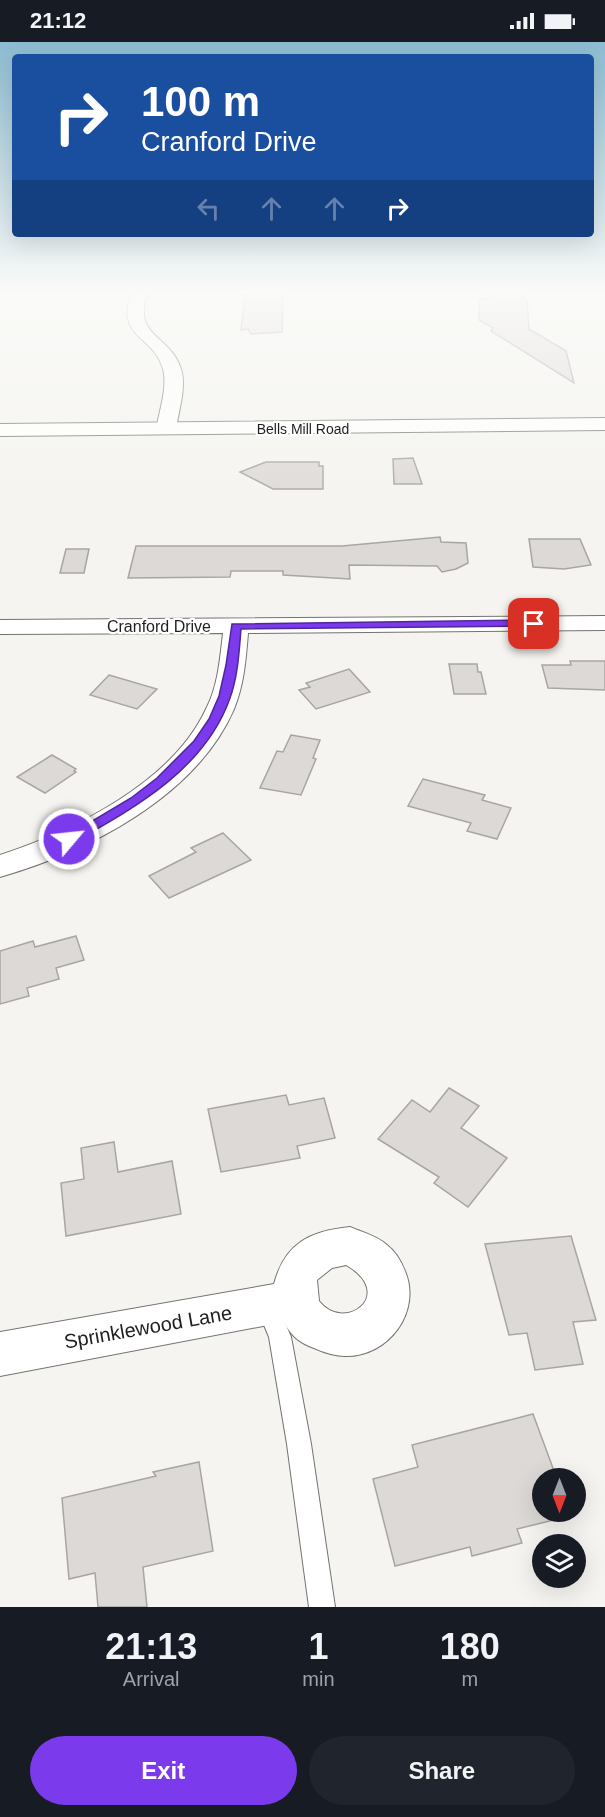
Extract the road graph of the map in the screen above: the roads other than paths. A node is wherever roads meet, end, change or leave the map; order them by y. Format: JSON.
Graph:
{"nodes":[{"id":1,"x":170,"y":365,"type":"edge"},
{"id":2,"x":605,"y":424,"type":"edge"},
{"id":3,"x":0,"y":430,"type":"edge"},
{"id":4,"x":166,"y":430,"type":"junction"},
{"id":5,"x":605,"y":623,"type":"edge"},
{"id":6,"x":236,"y":626,"type":"junction"},
{"id":7,"x":0,"y":627,"type":"edge"},
{"id":8,"x":0,"y":867,"type":"edge"},
{"id":9,"x":281,"y":1302,"type":"joint"},
{"id":10,"x":0,"y":1353,"type":"edge"},
{"id":11,"x":322,"y":1607,"type":"edge"}],
"edges":[{"from":1,"to":4,"type":"street"},
{"from":2,"to":4,"type":"street","name":"Bells Mill Road"},
{"from":3,"to":4,"type":"street","name":"Bells Mill Road"},
{"from":5,"to":6,"type":"street","name":"Cranford Drive"},
{"from":6,"to":7,"type":"street","name":"Cranford Drive"},
{"from":6,"to":8,"type":"street"},
{"from":9,"to":10,"type":"street","name":"Sprinklewood Lane"},
{"from":9,"to":11,"type":"lane"}]}
